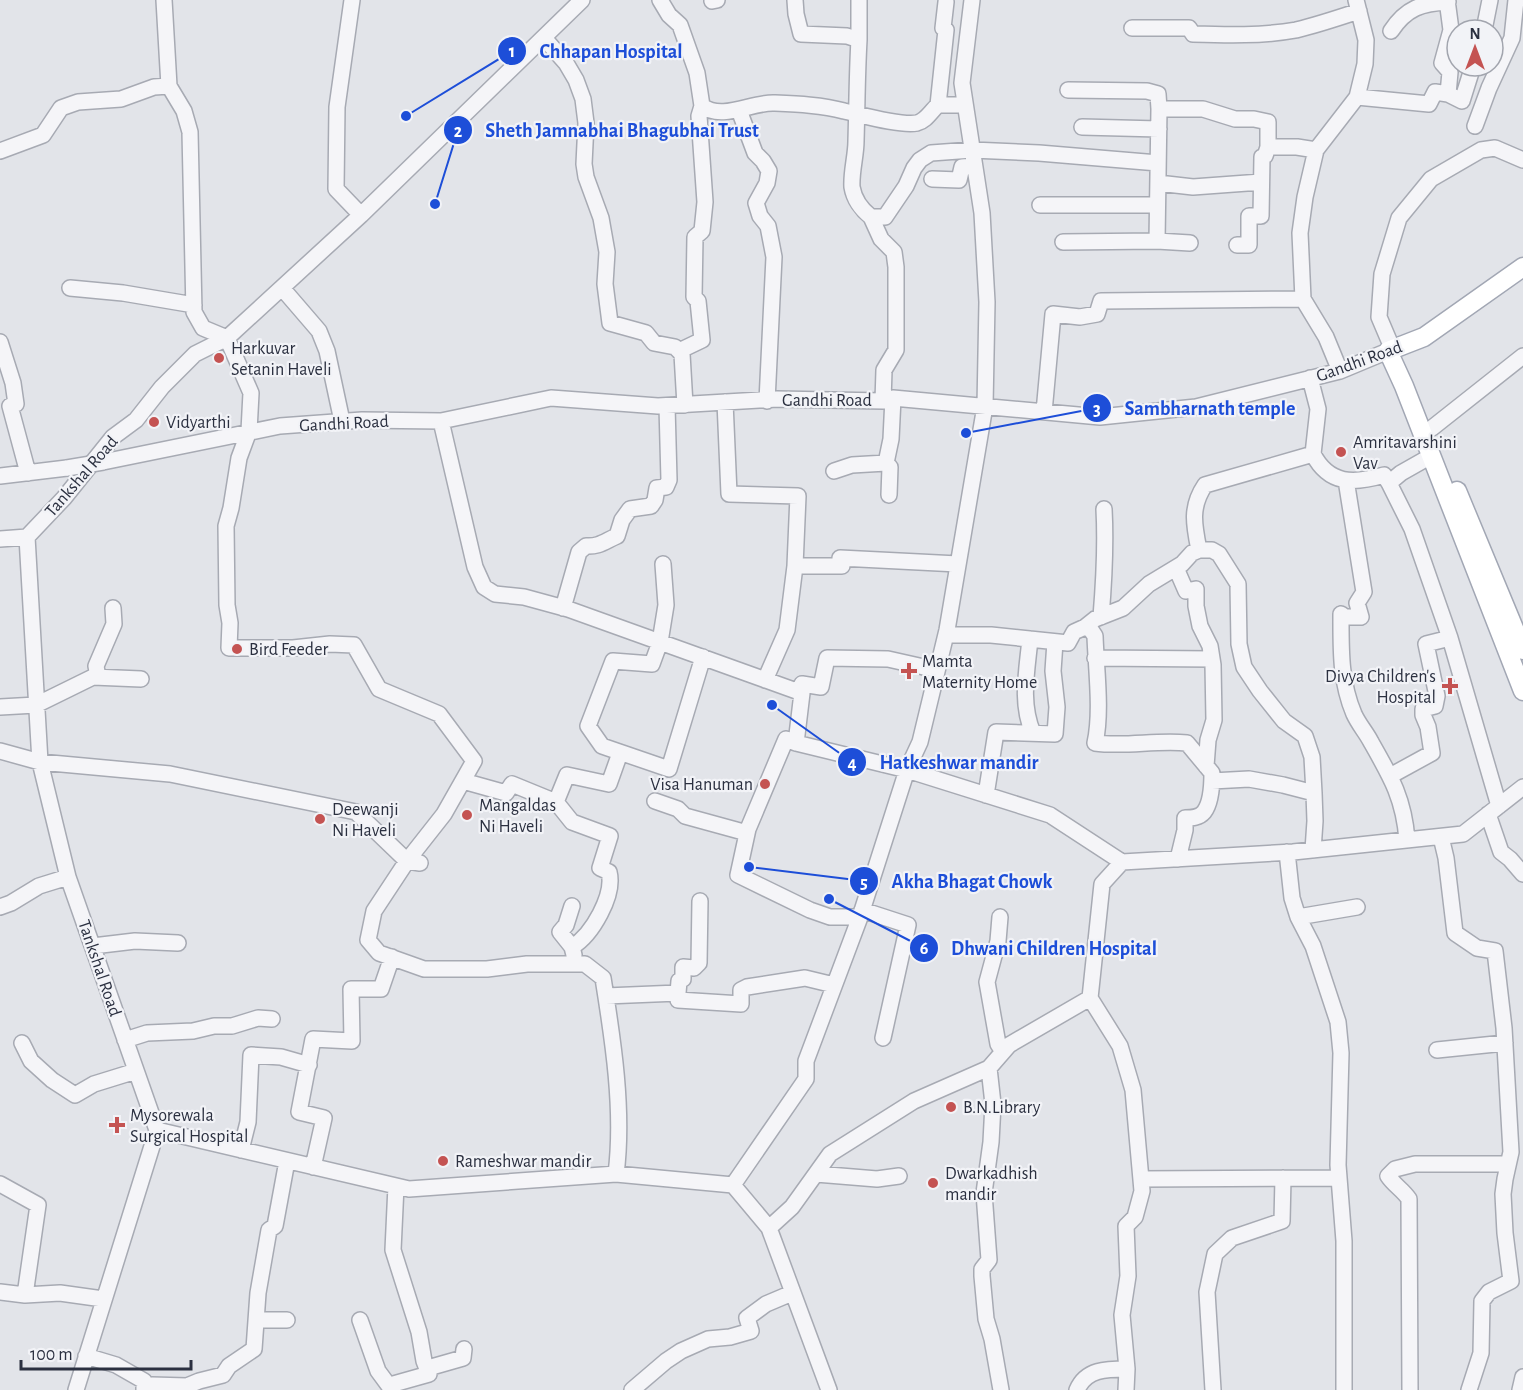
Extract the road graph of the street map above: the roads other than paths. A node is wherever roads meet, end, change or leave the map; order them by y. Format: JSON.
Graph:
{"nodes":[{"id":1,"x":164,"y":0,"type":"edge"},
{"id":2,"x":352,"y":0,"type":"edge"},
{"id":3,"x":582,"y":0,"type":"edge"},
{"id":4,"x":660,"y":0,"type":"edge"},
{"id":5,"x":795,"y":0,"type":"edge"},
{"id":6,"x":859,"y":0,"type":"edge"},
{"id":7,"x":972,"y":0,"type":"edge"},
{"id":8,"x":1490,"y":0,"type":"edge"},
{"id":9,"x":1516,"y":0,"type":"edge"},
{"id":10,"x":1448,"y":1,"type":"edge"},
{"id":11,"x":946,"y":2,"type":"dead end"},
{"id":12,"x":1357,"y":5,"type":"edge"},
{"id":13,"x":1486,"y":18,"type":"edge"},
{"id":14,"x":1132,"y":28,"type":"dead end"},
{"id":15,"x":1391,"y":31,"type":"dead end"},
{"id":16,"x":544,"y":39,"type":"junction"},
{"id":17,"x":859,"y":40,"type":"junction"},
{"id":18,"x":1469,"y":78,"type":"edge"},
{"id":19,"x":168,"y":86,"type":"junction"},
{"id":20,"x":1068,"y":90,"type":"dead end"},
{"id":21,"x":1448,"y":94,"type":"junction"},
{"id":22,"x":1357,"y":97,"type":"junction"},
{"id":23,"x":938,"y":105,"type":"junction"},
{"id":24,"x":965,"y":105,"type":"junction"},
{"id":25,"x":702,"y":106,"type":"junction"},
{"id":26,"x":1159,"y":108,"type":"junction"},
{"id":27,"x":739,"y":110,"type":"junction"},
{"id":28,"x":855,"y":114,"type":"junction"},
{"id":29,"x":1475,"y":126,"type":"dead end"},
{"id":30,"x":1082,"y":127,"type":"dead end"},
{"id":31,"x":1159,"y":129,"type":"junction"},
{"id":32,"x":1268,"y":147,"type":"junction"},
{"id":33,"x":972,"y":150,"type":"junction"},
{"id":34,"x":1316,"y":150,"type":"junction"},
{"id":35,"x":0,"y":152,"type":"edge"},
{"id":36,"x":1523,"y":160,"type":"edge"},
{"id":37,"x":1158,"y":163,"type":"junction"},
{"id":38,"x":974,"y":166,"type":"junction"},
{"id":39,"x":932,"y":179,"type":"dead end"},
{"id":40,"x":1261,"y":182,"type":"junction"},
{"id":41,"x":1158,"y":183,"type":"junction"},
{"id":42,"x":1040,"y":205,"type":"dead end"},
{"id":43,"x":1157,"y":205,"type":"junction"},
{"id":44,"x":361,"y":215,"type":"junction"},
{"id":45,"x":871,"y":217,"type":"junction"},
{"id":46,"x":1157,"y":241,"type":"junction"},
{"id":47,"x":1063,"y":242,"type":"dead end"},
{"id":48,"x":1190,"y":243,"type":"dead end"},
{"id":49,"x":1237,"y":245,"type":"dead end"},
{"id":50,"x":1523,"y":267,"type":"edge"},
{"id":51,"x":70,"y":288,"type":"dead end"},
{"id":52,"x":282,"y":288,"type":"junction"},
{"id":53,"x":1303,"y":299,"type":"junction"},
{"id":54,"x":194,"y":305,"type":"junction"},
{"id":55,"x":227,"y":339,"type":"junction"},
{"id":56,"x":0,"y":342,"type":"edge"},
{"id":57,"x":1394,"y":349,"type":"junction"},
{"id":58,"x":679,"y":351,"type":"junction"},
{"id":59,"x":1523,"y":356,"type":"edge"},
{"id":60,"x":1340,"y":371,"type":"junction"},
{"id":61,"x":1310,"y":378,"type":"junction"},
{"id":62,"x":888,"y":400,"type":"junction"},
{"id":63,"x":766,"y":401,"type":"junction"},
{"id":64,"x":724,"y":402,"type":"junction"},
{"id":65,"x":685,"y":405,"type":"junction"},
{"id":66,"x":667,"y":406,"type":"junction"},
{"id":67,"x":985,"y":406,"type":"junction"},
{"id":68,"x":1044,"y":411,"type":"junction"},
{"id":69,"x":441,"y":421,"type":"junction"},
{"id":70,"x":342,"y":422,"type":"junction"},
{"id":71,"x":1432,"y":428,"type":"junction"},
{"id":72,"x":249,"y":431,"type":"junction"},
{"id":73,"x":1313,"y":454,"type":"junction"},
{"id":74,"x":1431,"y":456,"type":"junction"},
{"id":75,"x":886,"y":463,"type":"junction"},
{"id":76,"x":834,"y":471,"type":"dead end"},
{"id":77,"x":28,"y":473,"type":"junction"},
{"id":78,"x":0,"y":476,"type":"edge"},
{"id":79,"x":1346,"y":480,"type":"junction"},
{"id":80,"x":1389,"y":483,"type":"junction"},
{"id":81,"x":889,"y":495,"type":"dead end"},
{"id":82,"x":1104,"y":509,"type":"dead end"},
{"id":83,"x":27,"y":537,"type":"junction"},
{"id":84,"x":0,"y":539,"type":"edge"},
{"id":85,"x":1199,"y":550,"type":"junction"},
{"id":86,"x":663,"y":564,"type":"dead end"},
{"id":87,"x":958,"y":564,"type":"junction"},
{"id":88,"x":795,"y":566,"type":"junction"},
{"id":89,"x":1176,"y":568,"type":"junction"},
{"id":90,"x":113,"y":608,"type":"dead end"},
{"id":91,"x":563,"y":608,"type":"junction"},
{"id":92,"x":1101,"y":617,"type":"junction"},
{"id":93,"x":1085,"y":627,"type":"junction"},
{"id":94,"x":946,"y":634,"type":"junction"},
{"id":95,"x":1450,"y":638,"type":"junction"},
{"id":96,"x":1030,"y":639,"type":"junction"},
{"id":97,"x":660,"y":642,"type":"junction"},
{"id":98,"x":1055,"y":642,"type":"junction"},
{"id":99,"x":1523,"y":650,"type":"edge"},
{"id":100,"x":703,"y":657,"type":"junction"},
{"id":101,"x":1095,"y":658,"type":"junction"},
{"id":102,"x":1212,"y":659,"type":"junction"},
{"id":103,"x":938,"y":670,"type":"junction"},
{"id":104,"x":98,"y":677,"type":"junction"},
{"id":105,"x":141,"y":679,"type":"dead end"},
{"id":106,"x":765,"y":680,"type":"junction"},
{"id":107,"x":1523,"y":691,"type":"edge"},
{"id":108,"x":800,"y":692,"type":"junction"},
{"id":109,"x":36,"y":705,"type":"junction"},
{"id":110,"x":0,"y":707,"type":"edge"},
{"id":111,"x":1033,"y":733,"type":"junction"},
{"id":112,"x":796,"y":743,"type":"junction"},
{"id":113,"x":0,"y":751,"type":"edge"},
{"id":114,"x":620,"y":753,"type":"junction"},
{"id":115,"x":40,"y":762,"type":"junction"},
{"id":116,"x":1206,"y":766,"type":"junction"},
{"id":117,"x":908,"y":770,"type":"junction"},
{"id":118,"x":1390,"y":776,"type":"junction"},
{"id":119,"x":463,"y":781,"type":"junction"},
{"id":120,"x":1212,"y":781,"type":"junction"},
{"id":121,"x":1523,"y":787,"type":"edge"},
{"id":122,"x":1314,"y":793,"type":"junction"},
{"id":123,"x":986,"y":795,"type":"junction"},
{"id":124,"x":655,"y":801,"type":"dead end"},
{"id":125,"x":556,"y":802,"type":"junction"},
{"id":126,"x":1494,"y":810,"type":"junction"},
{"id":127,"x":747,"y":833,"type":"junction"},
{"id":128,"x":1441,"y":837,"type":"junction"},
{"id":129,"x":1407,"y":840,"type":"junction"},
{"id":130,"x":1313,"y":850,"type":"junction"},
{"id":131,"x":1287,"y":852,"type":"junction"},
{"id":132,"x":1178,"y":859,"type":"junction"},
{"id":133,"x":414,"y":862,"type":"junction"},
{"id":134,"x":1122,"y":862,"type":"junction"},
{"id":135,"x":1523,"y":874,"type":"edge"},
{"id":136,"x":68,"y":877,"type":"junction"},
{"id":137,"x":700,"y":901,"type":"dead end"},
{"id":138,"x":572,"y":906,"type":"dead end"},
{"id":139,"x":0,"y":907,"type":"edge"},
{"id":140,"x":1357,"y":907,"type":"dead end"},
{"id":141,"x":861,"y":914,"type":"junction"},
{"id":142,"x":1000,"y":917,"type":"dead end"},
{"id":143,"x":1298,"y":917,"type":"junction"},
{"id":144,"x":178,"y":943,"type":"dead end"},
{"id":145,"x":93,"y":946,"type":"junction"},
{"id":146,"x":572,"y":947,"type":"junction"},
{"id":147,"x":392,"y":957,"type":"junction"},
{"id":148,"x":576,"y":964,"type":"junction"},
{"id":149,"x":834,"y":985,"type":"junction"},
{"id":150,"x":678,"y":993,"type":"junction"},
{"id":151,"x":606,"y":996,"type":"junction"},
{"id":152,"x":1090,"y":998,"type":"junction"},
{"id":153,"x":272,"y":1019,"type":"dead end"},
{"id":154,"x":883,"y":1038,"type":"dead end"},
{"id":155,"x":125,"y":1040,"type":"junction"},
{"id":156,"x":22,"y":1043,"type":"dead end"},
{"id":157,"x":1505,"y":1044,"type":"junction"},
{"id":158,"x":1437,"y":1050,"type":"dead end"},
{"id":159,"x":1003,"y":1052,"type":"junction"},
{"id":160,"x":309,"y":1065,"type":"junction"},
{"id":161,"x":989,"y":1068,"type":"junction"},
{"id":162,"x":136,"y":1071,"type":"junction"},
{"id":163,"x":157,"y":1130,"type":"junction"},
{"id":164,"x":242,"y":1150,"type":"junction"},
{"id":165,"x":287,"y":1161,"type":"junction"},
{"id":166,"x":1508,"y":1164,"type":"junction"},
{"id":167,"x":313,"y":1167,"type":"junction"},
{"id":168,"x":616,"y":1174,"type":"junction"},
{"id":169,"x":816,"y":1174,"type":"junction"},
{"id":170,"x":899,"y":1176,"type":"dead end"},
{"id":171,"x":1283,"y":1178,"type":"junction"},
{"id":172,"x":1339,"y":1178,"type":"junction"},
{"id":173,"x":1141,"y":1179,"type":"junction"},
{"id":174,"x":0,"y":1184,"type":"edge"},
{"id":175,"x":733,"y":1185,"type":"junction"},
{"id":176,"x":396,"y":1186,"type":"junction"},
{"id":177,"x":769,"y":1228,"type":"junction"},
{"id":178,"x":0,"y":1292,"type":"edge"},
{"id":179,"x":792,"y":1293,"type":"junction"},
{"id":180,"x":26,"y":1295,"type":"junction"},
{"id":181,"x":103,"y":1299,"type":"junction"},
{"id":182,"x":256,"y":1320,"type":"junction"},
{"id":183,"x":287,"y":1320,"type":"dead end"},
{"id":184,"x":360,"y":1320,"type":"dead end"},
{"id":185,"x":464,"y":1349,"type":"dead end"},
{"id":186,"x":86,"y":1356,"type":"junction"},
{"id":187,"x":428,"y":1368,"type":"junction"},
{"id":188,"x":1127,"y":1369,"type":"junction"},
{"id":189,"x":1523,"y":1377,"type":"edge"},
{"id":190,"x":199,"y":1385,"type":"edge"},
{"id":191,"x":148,"y":1387,"type":"edge"},
{"id":192,"x":391,"y":1387,"type":"edge"},
{"id":193,"x":76,"y":1390,"type":"edge"},
{"id":194,"x":632,"y":1390,"type":"edge"},
{"id":195,"x":829,"y":1390,"type":"edge"},
{"id":196,"x":1001,"y":1390,"type":"edge"},
{"id":197,"x":1077,"y":1390,"type":"edge"},
{"id":198,"x":1126,"y":1390,"type":"edge"},
{"id":199,"x":1213,"y":1390,"type":"edge"},
{"id":200,"x":1344,"y":1390,"type":"edge"},
{"id":201,"x":1410,"y":1390,"type":"edge"},
{"id":202,"x":1469,"y":1390,"type":"edge"},
{"id":203,"x":1520,"y":1390,"type":"edge"}],
"edges":[{"from":1,"to":19,"type":"street"},
{"from":2,"to":44,"type":"street"},
{"from":3,"to":16,"type":"street","name":"Tankshal Road"},
{"from":4,"to":25,"type":"street"},
{"from":5,"to":17,"type":"street"},
{"from":6,"to":17,"type":"street"},
{"from":7,"to":24,"type":"street"},
{"from":8,"to":13,"type":"street"},
{"from":9,"to":29,"type":"street"},
{"from":10,"to":15,"type":"street"},
{"from":10,"to":21,"type":"street"},
{"from":11,"to":23,"type":"street"},
{"from":12,"to":14,"type":"street"},
{"from":12,"to":22,"type":"street"},
{"from":16,"to":44,"type":"street","name":"Tankshal Road"},
{"from":16,"to":58,"type":"street"},
{"from":17,"to":28,"type":"street"},
{"from":18,"to":21,"type":"street"},
{"from":19,"to":35,"type":"street"},
{"from":19,"to":54,"type":"street"},
{"from":20,"to":26,"type":"street"},
{"from":21,"to":22,"type":"street"},
{"from":22,"to":34,"type":"street"},
{"from":23,"to":24,"type":"street"},
{"from":23,"to":28,"type":"street"},
{"from":24,"to":33,"type":"street"},
{"from":25,"to":27,"type":"street"},
{"from":25,"to":58,"type":"street"},
{"from":26,"to":31,"type":"street"},
{"from":26,"to":32,"type":"street"},
{"from":27,"to":28,"type":"street"},
{"from":27,"to":63,"type":"street"},
{"from":28,"to":45,"type":"street"},
{"from":30,"to":31,"type":"street"},
{"from":31,"to":37,"type":"street"},
{"from":32,"to":34,"type":"street"},
{"from":32,"to":40,"type":"street"},
{"from":33,"to":37,"type":"street"},
{"from":33,"to":38,"type":"street"},
{"from":33,"to":45,"type":"street"},
{"from":34,"to":53,"type":"street"},
{"from":36,"to":57,"type":"street"},
{"from":37,"to":41,"type":"street"},
{"from":38,"to":39,"type":"street"},
{"from":38,"to":67,"type":"street"},
{"from":40,"to":41,"type":"street"},
{"from":40,"to":49,"type":"street"},
{"from":41,"to":43,"type":"street"},
{"from":42,"to":43,"type":"street"},
{"from":43,"to":46,"type":"street"},
{"from":44,"to":52,"type":"street","name":"Tankshal Road"},
{"from":45,"to":62,"type":"street"},
{"from":46,"to":47,"type":"street"},
{"from":46,"to":48,"type":"street"},
{"from":50,"to":57,"type":"main road","name":"Gandhi Road"},
{"from":51,"to":54,"type":"street"},
{"from":52,"to":55,"type":"street","name":"Tankshal Road"},
{"from":52,"to":70,"type":"street"},
{"from":53,"to":60,"type":"street"},
{"from":53,"to":68,"type":"street"},
{"from":54,"to":55,"type":"street"},
{"from":55,"to":72,"type":"street"},
{"from":55,"to":83,"type":"street","name":"Tankshal Road"},
{"from":56,"to":77,"type":"street"},
{"from":57,"to":60,"type":"street","name":"Gandhi Road"},
{"from":57,"to":71,"type":"main road"},
{"from":57,"to":74,"type":"main road"},
{"from":58,"to":65,"type":"street"},
{"from":59,"to":71,"type":"street"},
{"from":60,"to":61,"type":"street","name":"Gandhi Road"},
{"from":61,"to":68,"type":"street","name":"Gandhi Road"},
{"from":61,"to":73,"type":"street"},
{"from":62,"to":63,"type":"street","name":"Gandhi Road"},
{"from":62,"to":67,"type":"street","name":"Gandhi Road"},
{"from":62,"to":75,"type":"street"},
{"from":63,"to":64,"type":"street","name":"Gandhi Road"},
{"from":64,"to":65,"type":"street","name":"Gandhi Road"},
{"from":64,"to":88,"type":"street"},
{"from":65,"to":66,"type":"street","name":"Gandhi Road"},
{"from":66,"to":69,"type":"street","name":"Gandhi Road"},
{"from":66,"to":91,"type":"street"},
{"from":67,"to":68,"type":"street","name":"Gandhi Road"},
{"from":67,"to":87,"type":"street"},
{"from":69,"to":70,"type":"street","name":"Gandhi Road"},
{"from":69,"to":91,"type":"street"},
{"from":70,"to":72,"type":"street","name":"Gandhi Road"},
{"from":71,"to":99,"type":"main road"},
{"from":72,"to":77,"type":"street","name":"Gandhi Road","bridge":true},
{"from":72,"to":119,"type":"street"},
{"from":73,"to":79,"type":"street"},
{"from":73,"to":85,"type":"street"},
{"from":74,"to":80,"type":"street"},
{"from":74,"to":107,"type":"main road"},
{"from":75,"to":76,"type":"street"},
{"from":75,"to":81,"type":"street"},
{"from":77,"to":78,"type":"street"},
{"from":79,"to":80,"type":"street"},
{"from":79,"to":118,"type":"street"},
{"from":80,"to":95,"type":"street"},
{"from":82,"to":92,"type":"street"},
{"from":83,"to":84,"type":"street"},
{"from":83,"to":109,"type":"street","name":"Tankshal Road"},
{"from":85,"to":89,"type":"street"},
{"from":85,"to":122,"type":"street"},
{"from":86,"to":97,"type":"street"},
{"from":87,"to":88,"type":"street"},
{"from":87,"to":94,"type":"street"},
{"from":88,"to":106,"type":"street"},
{"from":89,"to":92,"type":"street"},
{"from":89,"to":102,"type":"street"},
{"from":90,"to":104,"type":"street"},
{"from":91,"to":97,"type":"street"},
{"from":92,"to":93,"type":"street"},
{"from":93,"to":98,"type":"street"},
{"from":93,"to":101,"type":"street"},
{"from":94,"to":96,"type":"street"},
{"from":94,"to":103,"type":"street"},
{"from":95,"to":118,"type":"street"},
{"from":95,"to":126,"type":"street"},
{"from":96,"to":98,"type":"street"},
{"from":96,"to":111,"type":"street"},
{"from":97,"to":100,"type":"street"},
{"from":97,"to":114,"type":"street"},
{"from":98,"to":111,"type":"street"},
{"from":100,"to":106,"type":"street"},
{"from":100,"to":114,"type":"street"},
{"from":101,"to":102,"type":"street"},
{"from":101,"to":116,"type":"street"},
{"from":102,"to":116,"type":"street"},
{"from":103,"to":108,"type":"street"},
{"from":103,"to":117,"type":"street"},
{"from":104,"to":105,"type":"street"},
{"from":104,"to":109,"type":"street"},
{"from":106,"to":108,"type":"street"},
{"from":108,"to":112,"type":"street"},
{"from":109,"to":110,"type":"street"},
{"from":109,"to":115,"type":"street","name":"Tankshal Road"},
{"from":111,"to":123,"type":"street"},
{"from":112,"to":117,"type":"street"},
{"from":112,"to":127,"type":"street"},
{"from":113,"to":115,"type":"street"},
{"from":114,"to":125,"type":"street"},
{"from":115,"to":133,"type":"street"},
{"from":115,"to":136,"type":"street","name":"Tankshal Road"},
{"from":116,"to":120,"type":"street"},
{"from":117,"to":123,"type":"street"},
{"from":117,"to":141,"type":"street"},
{"from":118,"to":129,"type":"street"},
{"from":119,"to":125,"type":"street"},
{"from":119,"to":133,"type":"street"},
{"from":120,"to":122,"type":"street"},
{"from":120,"to":132,"type":"street"},
{"from":121,"to":126,"type":"street"},
{"from":122,"to":130,"type":"street"},
{"from":123,"to":134,"type":"street"},
{"from":124,"to":127,"type":"street"},
{"from":125,"to":146,"type":"street"},
{"from":126,"to":128,"type":"street"},
{"from":126,"to":135,"type":"street"},
{"from":127,"to":141,"type":"street"},
{"from":128,"to":129,"type":"street"},
{"from":128,"to":157,"type":"street"},
{"from":129,"to":130,"type":"street"},
{"from":130,"to":131,"type":"street"},
{"from":131,"to":132,"type":"street"},
{"from":131,"to":143,"type":"street"},
{"from":132,"to":134,"type":"street"},
{"from":133,"to":147,"type":"street"},
{"from":134,"to":152,"type":"street"},
{"from":136,"to":139,"type":"street"},
{"from":136,"to":145,"type":"street","name":"Tankshal Road"},
{"from":137,"to":150,"type":"street"},
{"from":138,"to":146,"type":"street"},
{"from":140,"to":143,"type":"street"},
{"from":141,"to":149,"type":"street"},
{"from":141,"to":154,"type":"street"},
{"from":142,"to":159,"type":"street"},
{"from":143,"to":172,"type":"street"},
{"from":144,"to":145,"type":"street"},
{"from":145,"to":155,"type":"street","name":"Tankshal Road"},
{"from":146,"to":148,"type":"street"},
{"from":147,"to":148,"type":"street"},
{"from":147,"to":160,"type":"street"},
{"from":148,"to":151,"type":"street"},
{"from":149,"to":150,"type":"street"},
{"from":149,"to":175,"type":"street"},
{"from":150,"to":151,"type":"street"},
{"from":151,"to":168,"type":"street"},
{"from":152,"to":159,"type":"street"},
{"from":152,"to":173,"type":"street"},
{"from":153,"to":155,"type":"street"},
{"from":155,"to":162,"type":"street","name":"Tankshal Road"},
{"from":156,"to":162,"type":"street"},
{"from":157,"to":158,"type":"street"},
{"from":157,"to":166,"type":"street"},
{"from":159,"to":161,"type":"street"},
{"from":160,"to":164,"type":"street"},
{"from":160,"to":167,"type":"street"},
{"from":161,"to":169,"type":"street"},
{"from":161,"to":196,"type":"street"},
{"from":162,"to":163,"type":"street","name":"Tankshal Road"},
{"from":163,"to":164,"type":"street"},
{"from":163,"to":181,"type":"street"},
{"from":164,"to":165,"type":"street"},
{"from":165,"to":167,"type":"street"},
{"from":165,"to":182,"type":"street"},
{"from":166,"to":201,"type":"street"},
{"from":166,"to":202,"type":"street"},
{"from":167,"to":176,"type":"street"},
{"from":168,"to":175,"type":"street"},
{"from":168,"to":176,"type":"street"},
{"from":169,"to":170,"type":"street"},
{"from":169,"to":177,"type":"street"},
{"from":171,"to":172,"type":"street"},
{"from":171,"to":173,"type":"street"},
{"from":171,"to":199,"type":"street"},
{"from":172,"to":200,"type":"street"},
{"from":173,"to":188,"type":"street"},
{"from":174,"to":180,"type":"street"},
{"from":175,"to":177,"type":"street"},
{"from":176,"to":187,"type":"street"},
{"from":177,"to":179,"type":"street"},
{"from":178,"to":180,"type":"street"},
{"from":179,"to":194,"type":"street"},
{"from":179,"to":195,"type":"street"},
{"from":180,"to":181,"type":"street"},
{"from":181,"to":186,"type":"street"},
{"from":182,"to":183,"type":"street"},
{"from":182,"to":190,"type":"street"},
{"from":184,"to":192,"type":"street"},
{"from":185,"to":187,"type":"street"},
{"from":186,"to":191,"type":"street"},
{"from":186,"to":193,"type":"street"},
{"from":187,"to":192,"type":"street"},
{"from":188,"to":197,"type":"street"},
{"from":188,"to":198,"type":"street"},
{"from":189,"to":203,"type":"street"},
{"from":190,"to":191,"type":"street"}]}
